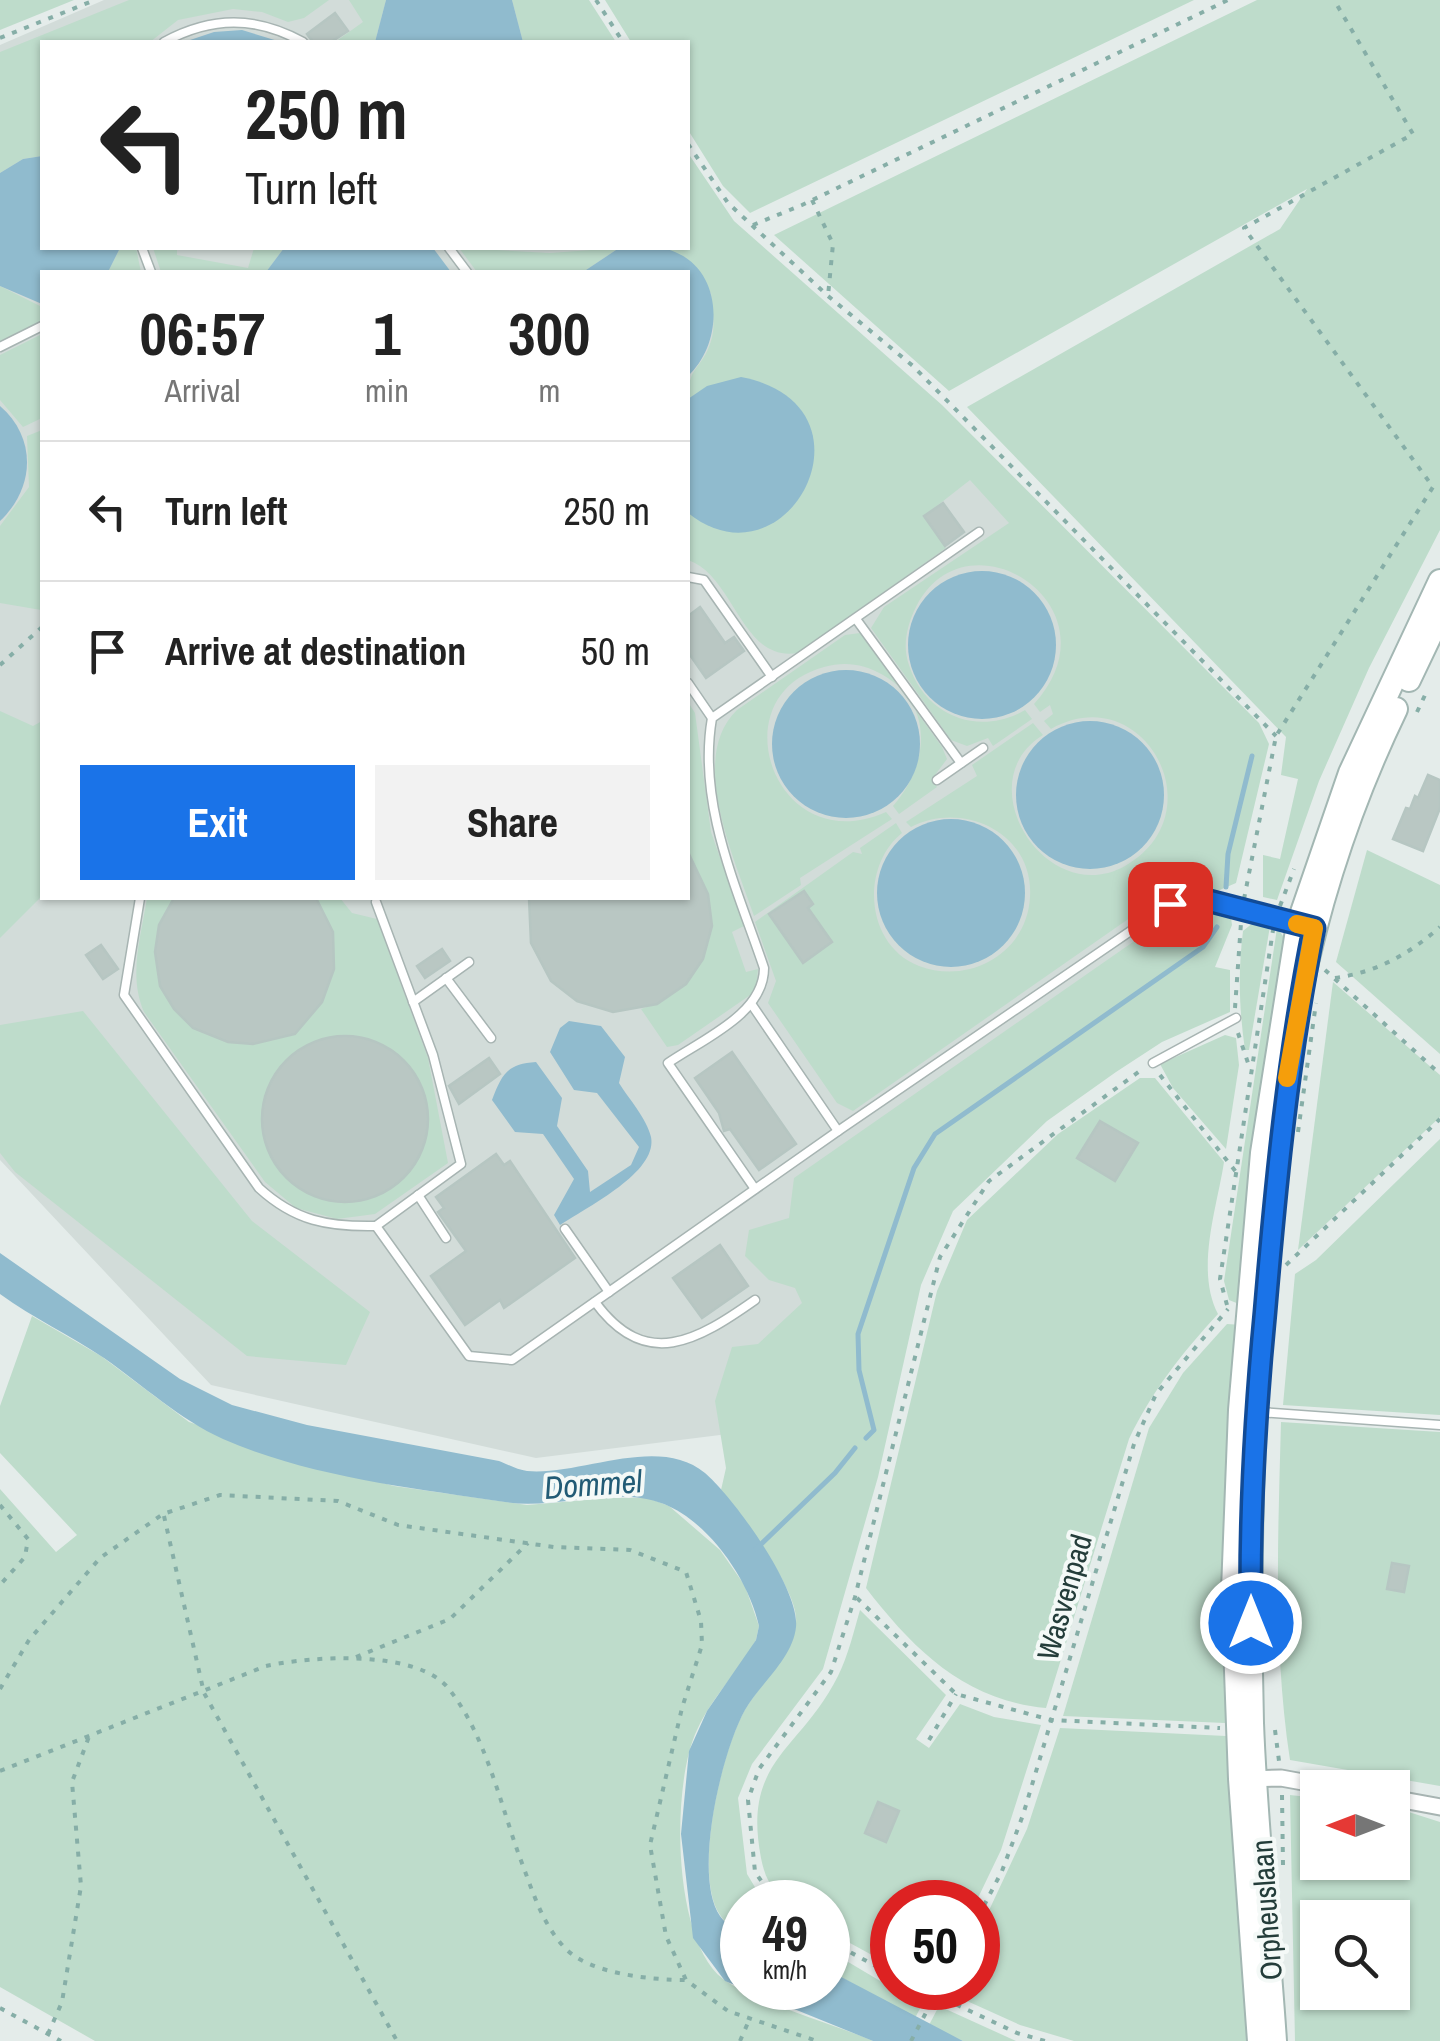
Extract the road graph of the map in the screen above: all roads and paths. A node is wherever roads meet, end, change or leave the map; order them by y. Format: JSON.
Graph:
{"nodes":[{"id":1,"x":95,"y":0,"type":"edge"},
{"id":2,"x":596,"y":0,"type":"edge"},
{"id":3,"x":1228,"y":0,"type":"edge"},
{"id":4,"x":1334,"y":0,"type":"edge"},
{"id":5,"x":0,"y":38,"type":"edge"},
{"id":6,"x":169,"y":40,"type":"edge"},
{"id":7,"x":300,"y":40,"type":"edge"},
{"id":8,"x":622,"y":40,"type":"edge"},
{"id":9,"x":690,"y":147,"type":"edge"},
{"id":10,"x":812,"y":200,"type":"junction"},
{"id":11,"x":752,"y":225,"type":"junction"},
{"id":12,"x":828,"y":296,"type":"junction"},
{"id":13,"x":40,"y":327,"type":"edge"},
{"id":14,"x":0,"y":347,"type":"edge"},
{"id":15,"x":979,"y":532,"type":"dead end"},
{"id":16,"x":690,"y":577,"type":"edge"},
{"id":17,"x":1440,"y":581,"type":"edge"},
{"id":18,"x":1440,"y":615,"type":"edge"},
{"id":19,"x":856,"y":619,"type":"junction"},
{"id":20,"x":40,"y":629,"type":"edge"},
{"id":21,"x":0,"y":665,"type":"edge"},
{"id":22,"x":772,"y":677,"type":"junction"},
{"id":23,"x":690,"y":687,"type":"edge"},
{"id":24,"x":712,"y":718,"type":"junction"},
{"id":25,"x":1276,"y":736,"type":"junction"},
{"id":26,"x":983,"y":748,"type":"dead end"},
{"id":27,"x":961,"y":763,"type":"junction"},
{"id":28,"x":937,"y":780,"type":"dead end"},
{"id":29,"x":140,"y":900,"type":"edge"},
{"id":30,"x":376,"y":902,"type":"dead end"},
{"id":31,"x":1242,"y":908,"type":"junction"},
{"id":32,"x":1306,"y":926,"type":"junction"},
{"id":33,"x":1440,"y":928,"type":"edge"},
{"id":34,"x":469,"y":962,"type":"dead end"},
{"id":35,"x":446,"y":978,"type":"junction"},
{"id":36,"x":1335,"y":978,"type":"junction"},
{"id":37,"x":1320,"y":984,"type":"dead end"},
{"id":38,"x":1317,"y":1000,"type":"dead end"},
{"id":39,"x":413,"y":1002,"type":"junction"},
{"id":40,"x":752,"y":1005,"type":"junction"},
{"id":41,"x":1236,"y":1018,"type":"junction"},
{"id":42,"x":491,"y":1038,"type":"dead end"},
{"id":43,"x":1152,"y":1062,"type":"junction"},
{"id":44,"x":1440,"y":1074,"type":"edge"},
{"id":45,"x":1440,"y":1119,"type":"edge"},
{"id":46,"x":838,"y":1131,"type":"junction"},
{"id":47,"x":1297,"y":1141,"type":"dead end"},
{"id":48,"x":1236,"y":1172,"type":"junction"},
{"id":49,"x":755,"y":1189,"type":"junction"},
{"id":50,"x":418,"y":1196,"type":"junction"},
{"id":51,"x":376,"y":1226,"type":"junction"},
{"id":52,"x":565,"y":1229,"type":"dead end"},
{"id":53,"x":446,"y":1238,"type":"dead end"},
{"id":54,"x":1286,"y":1264,"type":"dead end"},
{"id":55,"x":609,"y":1292,"type":"junction"},
{"id":56,"x":755,"y":1300,"type":"dead end"},
{"id":57,"x":595,"y":1302,"type":"junction"},
{"id":58,"x":1248,"y":1411,"type":"junction"},
{"id":59,"x":1440,"y":1425,"type":"edge"},
{"id":60,"x":0,"y":1504,"type":"edge"},
{"id":61,"x":163,"y":1514,"type":"junction"},
{"id":62,"x":528,"y":1543,"type":"junction"},
{"id":63,"x":0,"y":1585,"type":"edge"},
{"id":64,"x":855,"y":1597,"type":"junction"},
{"id":65,"x":352,"y":1659,"type":"junction"},
{"id":66,"x":0,"y":1689,"type":"edge"},
{"id":67,"x":204,"y":1693,"type":"junction"},
{"id":68,"x":956,"y":1694,"type":"junction"},
{"id":69,"x":1051,"y":1720,"type":"junction"},
{"id":70,"x":1255,"y":1728,"type":"junction"},
{"id":71,"x":90,"y":1734,"type":"junction"},
{"id":72,"x":928,"y":1740,"type":"dead end"},
{"id":73,"x":0,"y":1770,"type":"edge"},
{"id":74,"x":1281,"y":1778,"type":"junction"},
{"id":75,"x":1248,"y":1779,"type":"junction"},
{"id":76,"x":1300,"y":1781,"type":"edge"},
{"id":77,"x":1410,"y":1801,"type":"edge"},
{"id":78,"x":1440,"y":1807,"type":"edge"},
{"id":79,"x":761,"y":1880,"type":"edge"},
{"id":80,"x":997,"y":1880,"type":"edge"},
{"id":81,"x":686,"y":1980,"type":"junction"},
{"id":82,"x":0,"y":2008,"type":"edge"},
{"id":83,"x":927,"y":2010,"type":"edge"},
{"id":84,"x":969,"y":2010,"type":"edge"},
{"id":85,"x":750,"y":2018,"type":"junction"},
{"id":86,"x":48,"y":2034,"type":"junction"},
{"id":87,"x":61,"y":2041,"type":"edge"},
{"id":88,"x":397,"y":2041,"type":"edge"},
{"id":89,"x":740,"y":2041,"type":"edge"},
{"id":90,"x":817,"y":2041,"type":"edge"},
{"id":91,"x":911,"y":2041,"type":"edge"},
{"id":92,"x":1045,"y":2041,"type":"edge"},
{"id":93,"x":1259,"y":2041,"type":"edge"},
{"id":94,"x":1275,"y":2041,"type":"edge"}],
"edges":[{"from":1,"to":5,"type":"path"},
{"from":2,"to":8,"type":"path"},
{"from":3,"to":10,"type":"path"},
{"from":4,"to":25,"type":"path"},
{"from":6,"to":7,"type":"lane"},
{"from":9,"to":11,"type":"path"},
{"from":10,"to":11,"type":"path"},
{"from":10,"to":12,"type":"path"},
{"from":11,"to":12,"type":"path"},
{"from":12,"to":25,"type":"path"},
{"from":13,"to":14,"type":"lane"},
{"from":15,"to":19,"type":"lane"},
{"from":16,"to":22,"type":"lane"},
{"from":17,"to":32,"type":"main road"},
{"from":18,"to":32,"type":"main road"},
{"from":19,"to":22,"type":"lane"},
{"from":19,"to":27,"type":"lane"},
{"from":20,"to":21,"type":"path"},
{"from":22,"to":24,"type":"lane"},
{"from":23,"to":24,"type":"lane"},
{"from":24,"to":40,"type":"lane"},
{"from":25,"to":31,"type":"path"},
{"from":26,"to":27,"type":"lane"},
{"from":27,"to":28,"type":"lane"},
{"from":29,"to":51,"type":"lane"},
{"from":30,"to":39,"type":"lane"},
{"from":31,"to":32,"type":"lane"},
{"from":31,"to":41,"type":"path"},
{"from":31,"to":46,"type":"lane"},
{"from":32,"to":58,"type":"main road"},
{"from":33,"to":36,"type":"path"},
{"from":34,"to":35,"type":"lane"},
{"from":35,"to":39,"type":"lane"},
{"from":35,"to":42,"type":"lane"},
{"from":36,"to":37,"type":"path"},
{"from":36,"to":44,"type":"path"},
{"from":38,"to":47,"type":"path"},
{"from":39,"to":50,"type":"lane"},
{"from":40,"to":46,"type":"lane"},
{"from":40,"to":49,"type":"lane"},
{"from":41,"to":43,"type":"lane"},
{"from":41,"to":48,"type":"path"},
{"from":43,"to":48,"type":"path"},
{"from":43,"to":64,"type":"path"},
{"from":45,"to":54,"type":"path"},
{"from":46,"to":49,"type":"lane"},
{"from":48,"to":69,"type":"path","name":"Wasvenpad"},
{"from":49,"to":55,"type":"lane"},
{"from":50,"to":51,"type":"lane"},
{"from":50,"to":53,"type":"lane"},
{"from":51,"to":57,"type":"lane"},
{"from":52,"to":55,"type":"lane"},
{"from":55,"to":57,"type":"lane"},
{"from":56,"to":57,"type":"lane"},
{"from":58,"to":59,"type":"lane"},
{"from":58,"to":70,"type":"main road"},
{"from":60,"to":63,"type":"path"},
{"from":61,"to":62,"type":"path"},
{"from":61,"to":66,"type":"path"},
{"from":61,"to":67,"type":"path"},
{"from":62,"to":65,"type":"path"},
{"from":62,"to":81,"type":"path"},
{"from":64,"to":68,"type":"path"},
{"from":64,"to":79,"type":"path"},
{"from":65,"to":67,"type":"path"},
{"from":65,"to":81,"type":"path"},
{"from":67,"to":71,"type":"path"},
{"from":67,"to":88,"type":"path"},
{"from":68,"to":69,"type":"path"},
{"from":68,"to":72,"type":"path"},
{"from":69,"to":70,"type":"path"},
{"from":69,"to":80,"type":"path","name":"Wasvenpad"},
{"from":70,"to":74,"type":"path"},
{"from":70,"to":75,"type":"main road"},
{"from":71,"to":73,"type":"path"},
{"from":71,"to":86,"type":"path"},
{"from":74,"to":75,"type":"street"},
{"from":74,"to":76,"type":"street"},
{"from":75,"to":93,"type":"main road","name":"Orpheuslaan"},
{"from":75,"to":94,"type":"main road","name":"Orpheuslaan"},
{"from":77,"to":78,"type":"street"},
{"from":81,"to":85,"type":"path"},
{"from":82,"to":86,"type":"path"},
{"from":83,"to":91,"type":"path"},
{"from":84,"to":92,"type":"path"},
{"from":85,"to":89,"type":"path"},
{"from":85,"to":90,"type":"path"},
{"from":86,"to":87,"type":"path"}]}
